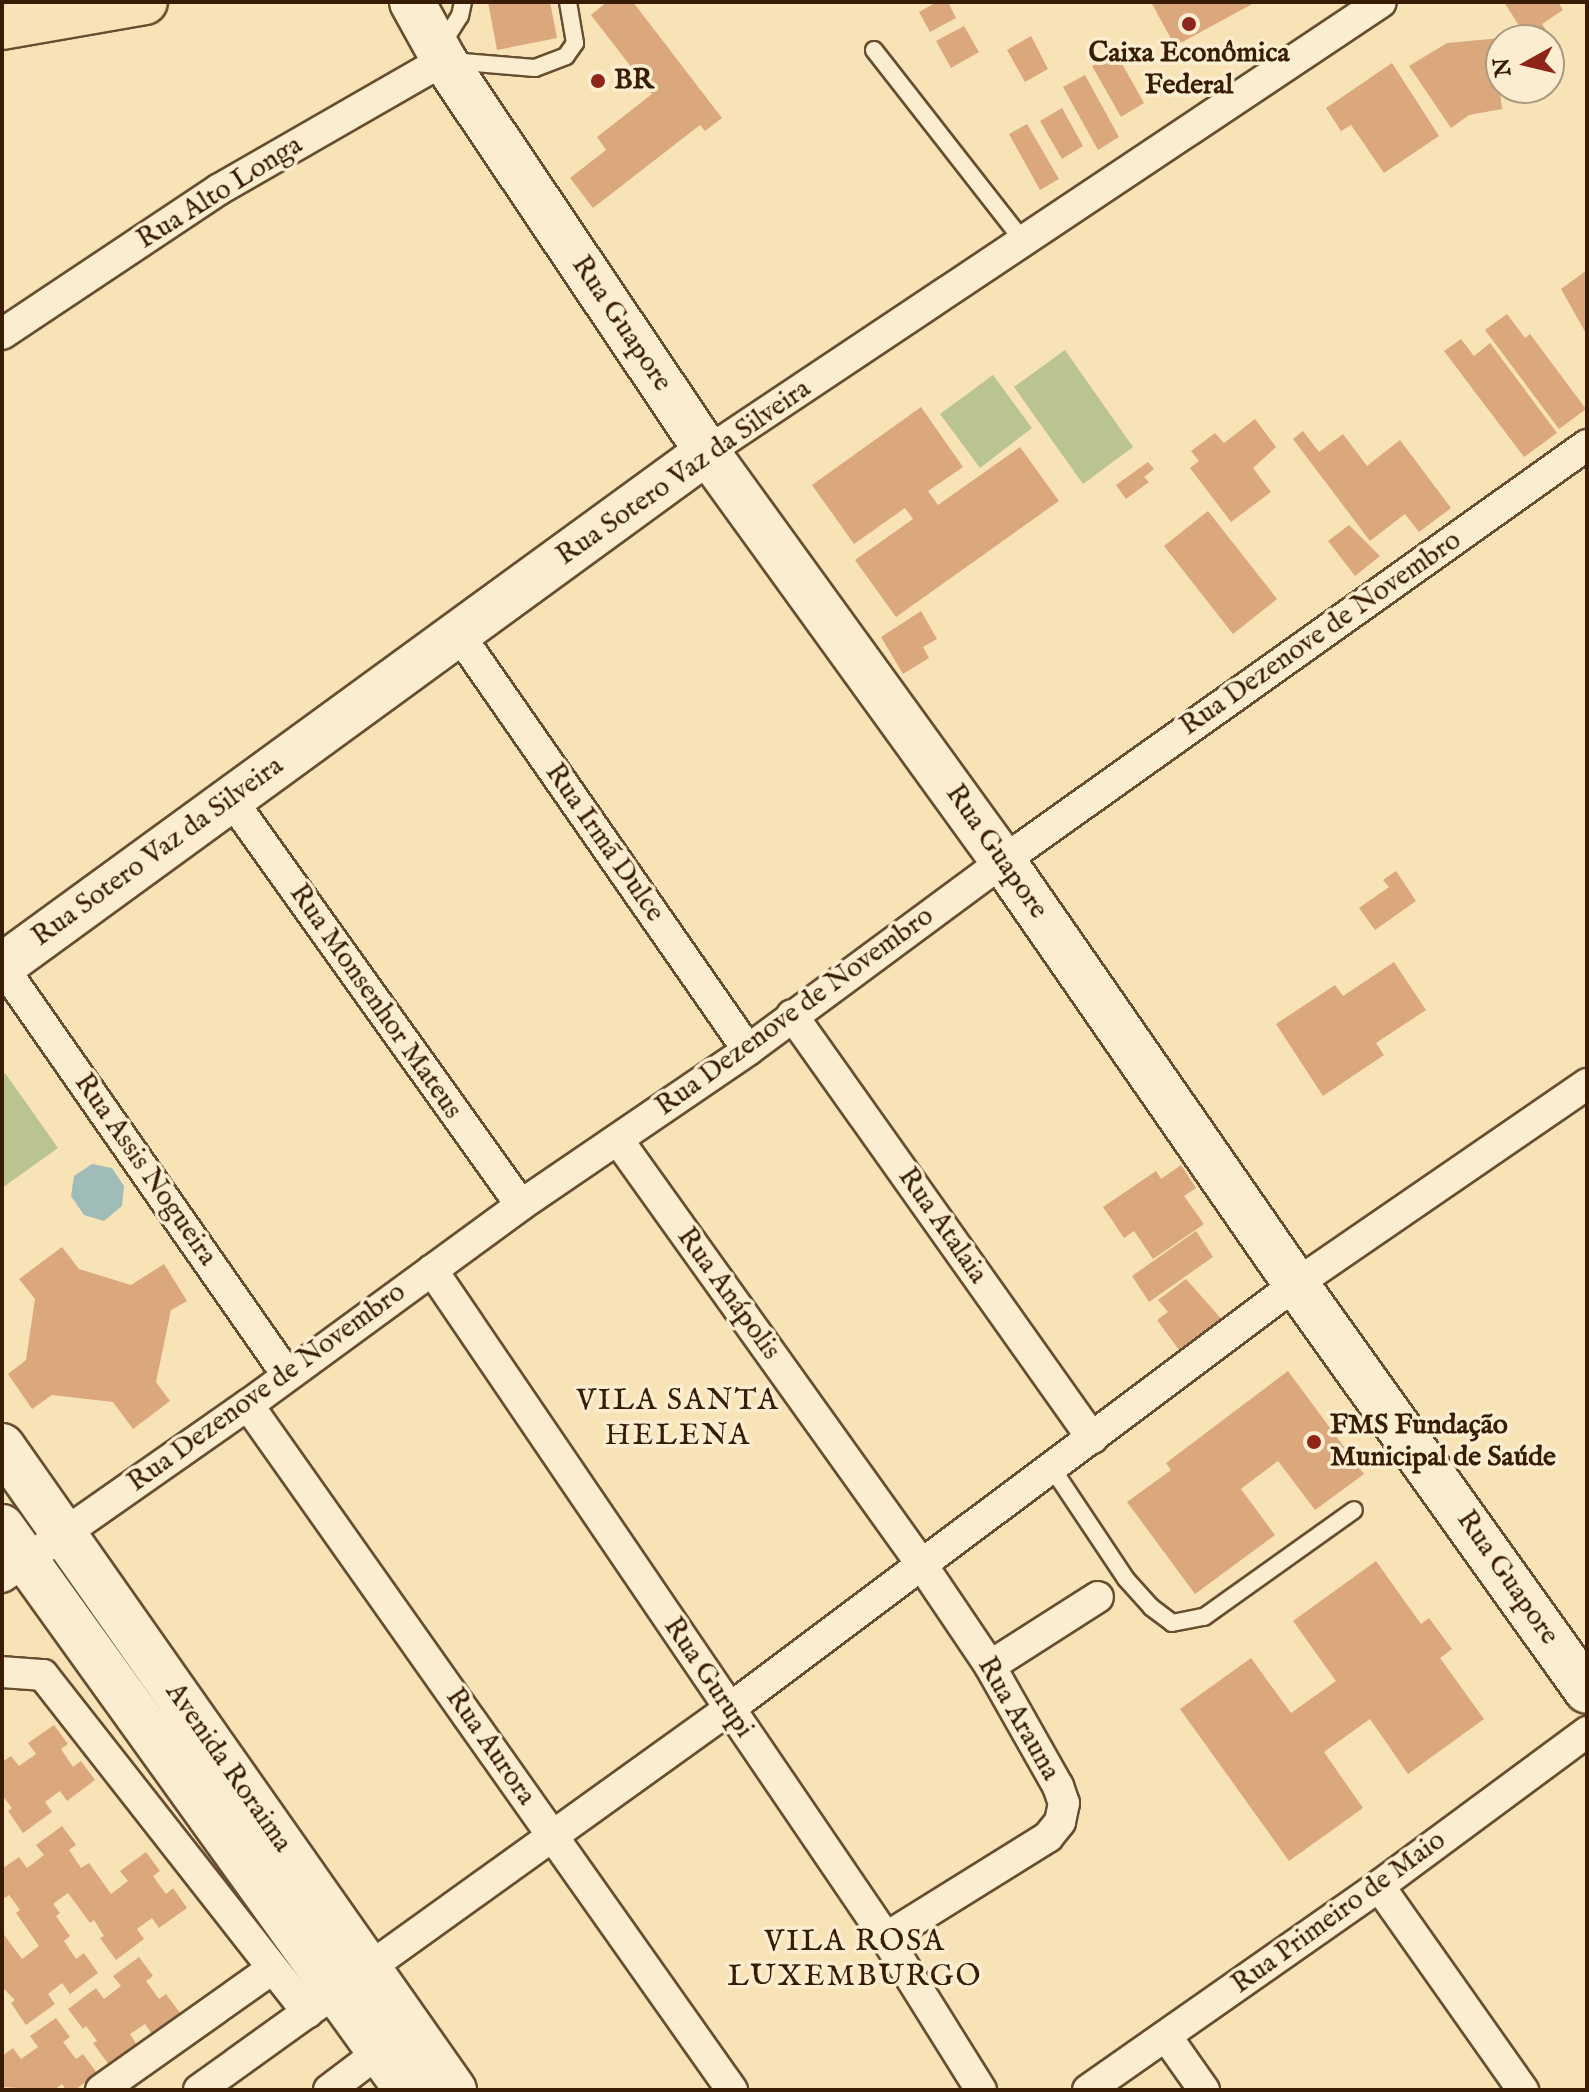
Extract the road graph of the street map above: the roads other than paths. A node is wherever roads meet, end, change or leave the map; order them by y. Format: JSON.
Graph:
{"nodes":[{"id":1,"x":145,"y":2,"type":"edge"},
{"id":2,"x":463,"y":2,"type":"edge"},
{"id":3,"x":568,"y":2,"type":"edge"},
{"id":4,"x":1381,"y":2,"type":"edge"},
{"id":5,"x":410,"y":4,"type":"edge"},
{"id":6,"x":2,"y":27,"type":"edge"},
{"id":7,"x":874,"y":50,"type":"dead end"},
{"id":8,"x":441,"y":56,"type":"junction"},
{"id":9,"x":1023,"y":241,"type":"junction"},
{"id":10,"x":2,"y":334,"type":"edge"},
{"id":11,"x":1587,"y":445,"type":"edge"},
{"id":12,"x":707,"y":452,"type":"junction"},
{"id":13,"x":460,"y":636,"type":"junction"},
{"id":14,"x":230,"y":798,"type":"junction"},
{"id":15,"x":1003,"y":861,"type":"junction"},
{"id":16,"x":2,"y":966,"type":"edge"},
{"id":17,"x":792,"y":1015,"type":"junction"},
{"id":18,"x":748,"y":1050,"type":"junction"},
{"id":19,"x":1587,"y":1084,"type":"edge"},
{"id":20,"x":618,"y":1140,"type":"junction"},
{"id":21,"x":521,"y":1205,"type":"junction"},
{"id":22,"x":432,"y":1270,"type":"junction"},
{"id":23,"x":1296,"y":1284,"type":"junction"},
{"id":24,"x":287,"y":1375,"type":"junction"},
{"id":25,"x":248,"y":1405,"type":"junction"},
{"id":26,"x":1092,"y":1438,"type":"junction"},
{"id":27,"x":2,"y":1446,"type":"edge"},
{"id":28,"x":1052,"y":1468,"type":"junction"},
{"id":29,"x":1354,"y":1510,"type":"dead end"},
{"id":30,"x":64,"y":1533,"type":"junction"},
{"id":31,"x":10,"y":1555,"type":"edge"},
{"id":32,"x":922,"y":1565,"type":"junction"},
{"id":33,"x":1098,"y":1597,"type":"dead end"},
{"id":34,"x":990,"y":1666,"type":"junction"},
{"id":35,"x":2,"y":1672,"type":"edge"},
{"id":36,"x":1587,"y":1691,"type":"edge"},
{"id":37,"x":729,"y":1709,"type":"junction"},
{"id":38,"x":1587,"y":1732,"type":"edge"},
{"id":39,"x":552,"y":1835,"type":"junction"},
{"id":40,"x":1379,"y":1886,"type":"junction"},
{"id":41,"x":886,"y":1938,"type":"junction"},
{"id":42,"x":272,"y":1969,"type":"junction"},
{"id":43,"x":338,"y":1991,"type":"junction"},
{"id":44,"x":1166,"y":2036,"type":"junction"},
{"id":45,"x":379,"y":2052,"type":"junction"},
{"id":46,"x":101,"y":2090,"type":"edge"},
{"id":47,"x":199,"y":2090,"type":"edge"},
{"id":48,"x":329,"y":2090,"type":"edge"},
{"id":49,"x":407,"y":2090,"type":"edge"},
{"id":50,"x":454,"y":2090,"type":"edge"},
{"id":51,"x":732,"y":2090,"type":"edge"},
{"id":52,"x":981,"y":2090,"type":"edge"},
{"id":53,"x":1088,"y":2090,"type":"edge"},
{"id":54,"x":1204,"y":2090,"type":"edge"},
{"id":55,"x":1523,"y":2090,"type":"edge"}],
"edges":[{"from":1,"to":6,"type":"main road"},
{"from":2,"to":8,"type":"lane"},
{"from":3,"to":8,"type":"lane"},
{"from":4,"to":9,"type":"street","name":"Rua Sotero Vaz da Silveira"},
{"from":5,"to":8,"type":"street","name":"Rua Guapore"},
{"from":7,"to":9,"type":"lane"},
{"from":8,"to":10,"type":"street","name":"Rua Alto Longa"},
{"from":8,"to":12,"type":"street","name":"Rua Guapore"},
{"from":9,"to":12,"type":"street","name":"Rua Sotero Vaz da Silveira"},
{"from":11,"to":15,"type":"street","name":"Rua Dezenove de Novembro"},
{"from":12,"to":13,"type":"street","name":"Rua Sotero Vaz da Silveira"},
{"from":12,"to":15,"type":"street","name":"Rua Guapore"},
{"from":13,"to":14,"type":"street","name":"Rua Sotero Vaz da Silveira"},
{"from":13,"to":18,"type":"street","name":"Rua Irmã Dulce"},
{"from":14,"to":16,"type":"street","name":"Rua Sotero Vaz da Silveira"},
{"from":14,"to":21,"type":"street","name":"Rua Monsenhor Mateus"},
{"from":15,"to":17,"type":"street","name":"Rua Dezenove de Novembro"},
{"from":15,"to":23,"type":"street","name":"Rua Guapore"},
{"from":16,"to":24,"type":"street","name":"Rua Assis Nogueira"},
{"from":17,"to":18,"type":"street","name":"Rua Dezenove de Novembro"},
{"from":17,"to":26,"type":"street","name":"Rua Atalaia"},
{"from":18,"to":20,"type":"street","name":"Rua Dezenove de Novembro"},
{"from":19,"to":23,"type":"street"},
{"from":20,"to":21,"type":"street","name":"Rua Dezenove de Novembro"},
{"from":20,"to":32,"type":"street","name":"Rua Anápolis"},
{"from":21,"to":22,"type":"street","name":"Rua Dezenove de Novembro"},
{"from":22,"to":24,"type":"street","name":"Rua Dezenove de Novembro"},
{"from":22,"to":37,"type":"street","name":"Rua Gurupi"},
{"from":23,"to":26,"type":"street"},
{"from":23,"to":36,"type":"street","name":"Rua Guapore"},
{"from":24,"to":25,"type":"street","name":"Rua Dezenove de Novembro"},
{"from":25,"to":30,"type":"street","name":"Rua Dezenove de Novembro"},
{"from":25,"to":39,"type":"street","name":"Rua Aurora"},
{"from":26,"to":28,"type":"street"},
{"from":27,"to":30,"type":"street","name":"Avenida Roraima"},
{"from":28,"to":29,"type":"lane"},
{"from":28,"to":32,"type":"street"},
{"from":30,"to":31,"type":"street","name":"Rua Dezenove de Novembro"},
{"from":30,"to":43,"type":"street","name":"Avenida Roraima"},
{"from":31,"to":43,"type":"street","name":"Avenida Roraima"},
{"from":32,"to":34,"type":"street","name":"Rua Arauna"},
{"from":32,"to":37,"type":"street"},
{"from":33,"to":34,"type":"street"},
{"from":34,"to":41,"type":"street","name":"Rua Arauna"},
{"from":35,"to":42,"type":"street"},
{"from":37,"to":39,"type":"street"},
{"from":37,"to":41,"type":"street","name":"Rua Gurupi"},
{"from":38,"to":40,"type":"street","name":"Rua Primeiro de Maio"},
{"from":39,"to":43,"type":"street"},
{"from":39,"to":51,"type":"street","name":"Rua Aurora"},
{"from":40,"to":44,"type":"street","name":"Rua Primeiro de Maio"},
{"from":40,"to":55,"type":"street"},
{"from":41,"to":52,"type":"street","name":"Rua Gurupi"},
{"from":42,"to":43,"type":"street"},
{"from":42,"to":46,"type":"street"},
{"from":43,"to":45,"type":"street","name":"Avenida Roraima"},
{"from":43,"to":47,"type":"street"},
{"from":43,"to":50,"type":"street","name":"Avenida Roraima"},
{"from":44,"to":53,"type":"street","name":"Rua Primeiro de Maio"},
{"from":44,"to":54,"type":"street"},
{"from":45,"to":48,"type":"street"},
{"from":45,"to":49,"type":"street","name":"Avenida Roraima"}]}
